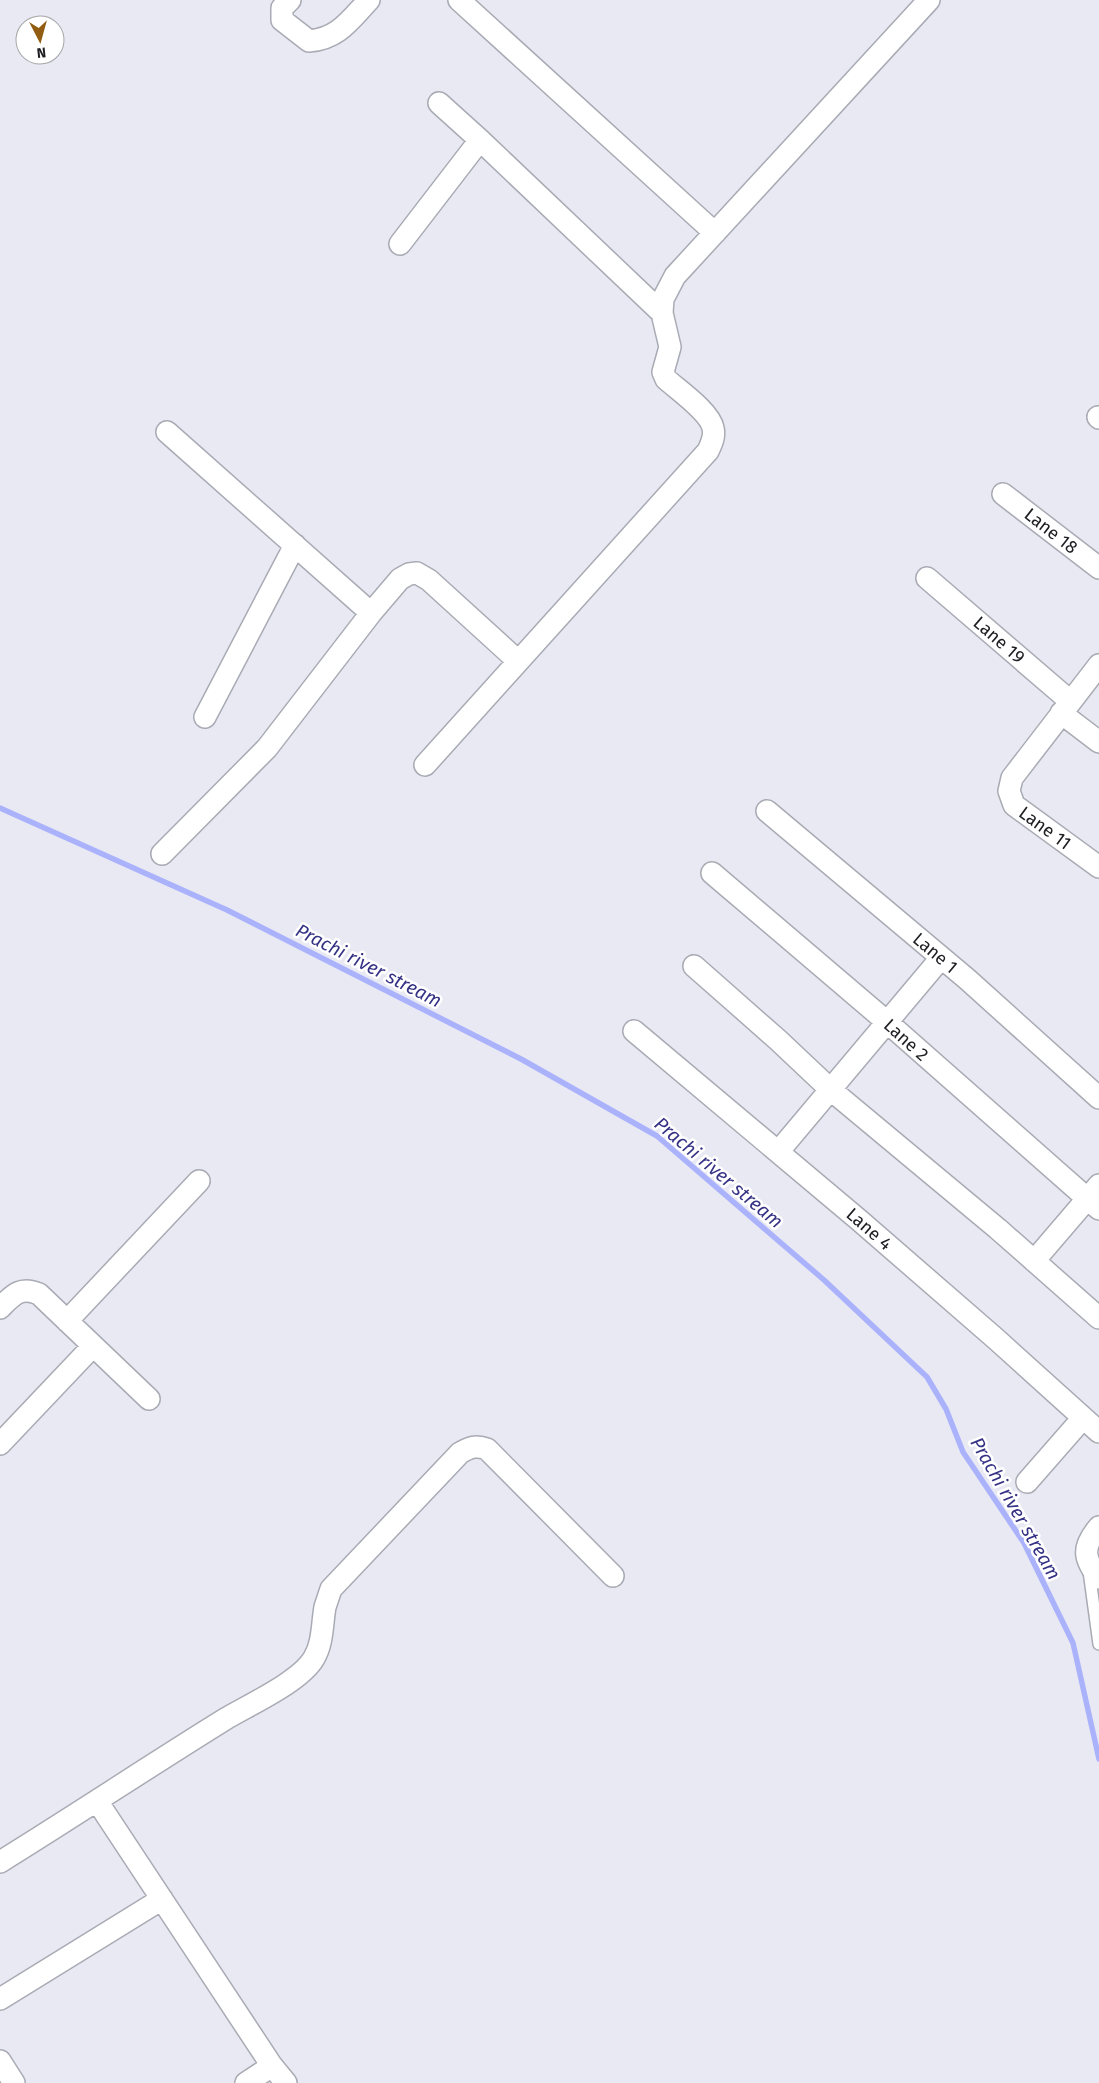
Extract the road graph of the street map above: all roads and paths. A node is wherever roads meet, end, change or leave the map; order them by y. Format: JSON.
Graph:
{"nodes":[{"id":1,"x":290,"y":0,"type":"edge"},
{"id":2,"x":369,"y":0,"type":"edge"},
{"id":3,"x":460,"y":0,"type":"edge"},
{"id":4,"x":929,"y":0,"type":"edge"},
{"id":5,"x":439,"y":103,"type":"dead end"},
{"id":6,"x":480,"y":140,"type":"junction"},
{"id":7,"x":715,"y":233,"type":"junction"},
{"id":8,"x":400,"y":244,"type":"dead end"},
{"id":9,"x":662,"y":313,"type":"junction"},
{"id":10,"x":167,"y":432,"type":"dead end"},
{"id":11,"x":1003,"y":494,"type":"dead end"},
{"id":12,"x":295,"y":545,"type":"junction"},
{"id":13,"x":1099,"y":568,"type":"edge"},
{"id":14,"x":927,"y":578,"type":"dead end"},
{"id":15,"x":371,"y":613,"type":"junction"},
{"id":16,"x":518,"y":661,"type":"junction"},
{"id":17,"x":1099,"y":665,"type":"edge"},
{"id":18,"x":1066,"y":707,"type":"junction"},
{"id":19,"x":205,"y":717,"type":"dead end"},
{"id":20,"x":1099,"y":742,"type":"edge"},
{"id":21,"x":425,"y":765,"type":"dead end"},
{"id":22,"x":767,"y":811,"type":"dead end"},
{"id":23,"x":162,"y":854,"type":"dead end"},
{"id":24,"x":1099,"y":867,"type":"edge"},
{"id":25,"x":712,"y":873,"type":"dead end"},
{"id":26,"x":941,"y":958,"type":"junction"},
{"id":27,"x":694,"y":966,"type":"dead end"},
{"id":28,"x":887,"y":1022,"type":"junction"},
{"id":29,"x":634,"y":1032,"type":"dead end"},
{"id":30,"x":831,"y":1090,"type":"junction"},
{"id":31,"x":1099,"y":1098,"type":"edge"},
{"id":32,"x":778,"y":1152,"type":"junction"},
{"id":33,"x":198,"y":1181,"type":"dead end"},
{"id":34,"x":1095,"y":1198,"type":"edge"},
{"id":35,"x":1034,"y":1261,"type":"junction"},
{"id":36,"x":0,"y":1308,"type":"edge"},
{"id":37,"x":1099,"y":1318,"type":"edge"},
{"id":38,"x":67,"y":1321,"type":"junction"},
{"id":39,"x":93,"y":1346,"type":"junction"},
{"id":40,"x":149,"y":1399,"type":"dead end"},
{"id":41,"x":1091,"y":1425,"type":"edge"},
{"id":42,"x":0,"y":1444,"type":"edge"},
{"id":43,"x":1028,"y":1482,"type":"dead end"},
{"id":44,"x":1099,"y":1527,"type":"edge"},
{"id":45,"x":1093,"y":1571,"type":"edge"},
{"id":46,"x":613,"y":1576,"type":"dead end"},
{"id":47,"x":1099,"y":1644,"type":"edge"},
{"id":48,"x":97,"y":1801,"type":"junction"},
{"id":49,"x":0,"y":1862,"type":"edge"},
{"id":50,"x":162,"y":1899,"type":"junction"},
{"id":51,"x":0,"y":1998,"type":"edge"},
{"id":52,"x":0,"y":2061,"type":"edge"},
{"id":53,"x":272,"y":2066,"type":"junction"},
{"id":54,"x":14,"y":2083,"type":"edge"},
{"id":55,"x":246,"y":2083,"type":"edge"},
{"id":56,"x":286,"y":2083,"type":"edge"}],
"edges":[{"from":1,"to":2,"type":"street"},
{"from":3,"to":7,"type":"street"},
{"from":4,"to":7,"type":"street"},
{"from":5,"to":6,"type":"street"},
{"from":6,"to":8,"type":"street"},
{"from":6,"to":9,"type":"street"},
{"from":7,"to":9,"type":"street"},
{"from":9,"to":16,"type":"street"},
{"from":10,"to":12,"type":"street"},
{"from":11,"to":13,"type":"street","name":"Lane 18"},
{"from":12,"to":15,"type":"street"},
{"from":12,"to":19,"type":"street"},
{"from":14,"to":18,"type":"street","name":"Lane 19"},
{"from":15,"to":16,"type":"street"},
{"from":15,"to":23,"type":"street"},
{"from":16,"to":21,"type":"street"},
{"from":17,"to":18,"type":"street"},
{"from":18,"to":20,"type":"street","name":"Lane 19"},
{"from":18,"to":24,"type":"street","name":"Lane 11"},
{"from":22,"to":26,"type":"street","name":"Lane 1"},
{"from":25,"to":28,"type":"street","name":"Lane 2"},
{"from":26,"to":28,"type":"street"},
{"from":26,"to":31,"type":"street","name":"Lane 1"},
{"from":27,"to":30,"type":"street"},
{"from":28,"to":30,"type":"street"},
{"from":28,"to":34,"type":"street","name":"Lane 2"},
{"from":29,"to":32,"type":"street","name":"Lane 4"},
{"from":30,"to":32,"type":"street"},
{"from":30,"to":35,"type":"street"},
{"from":32,"to":41,"type":"street","name":"Lane 4"},
{"from":33,"to":38,"type":"street"},
{"from":34,"to":35,"type":"street"},
{"from":35,"to":37,"type":"street"},
{"from":36,"to":38,"type":"street"},
{"from":38,"to":39,"type":"street"},
{"from":39,"to":40,"type":"street"},
{"from":39,"to":42,"type":"street"},
{"from":41,"to":43,"type":"street"},
{"from":44,"to":45,"type":"street"},
{"from":45,"to":47,"type":"lane"},
{"from":46,"to":48,"type":"street"},
{"from":48,"to":49,"type":"street"},
{"from":48,"to":50,"type":"street"},
{"from":50,"to":51,"type":"street"},
{"from":50,"to":53,"type":"street"},
{"from":52,"to":54,"type":"street"},
{"from":53,"to":55,"type":"street"},
{"from":53,"to":56,"type":"street"}]}
